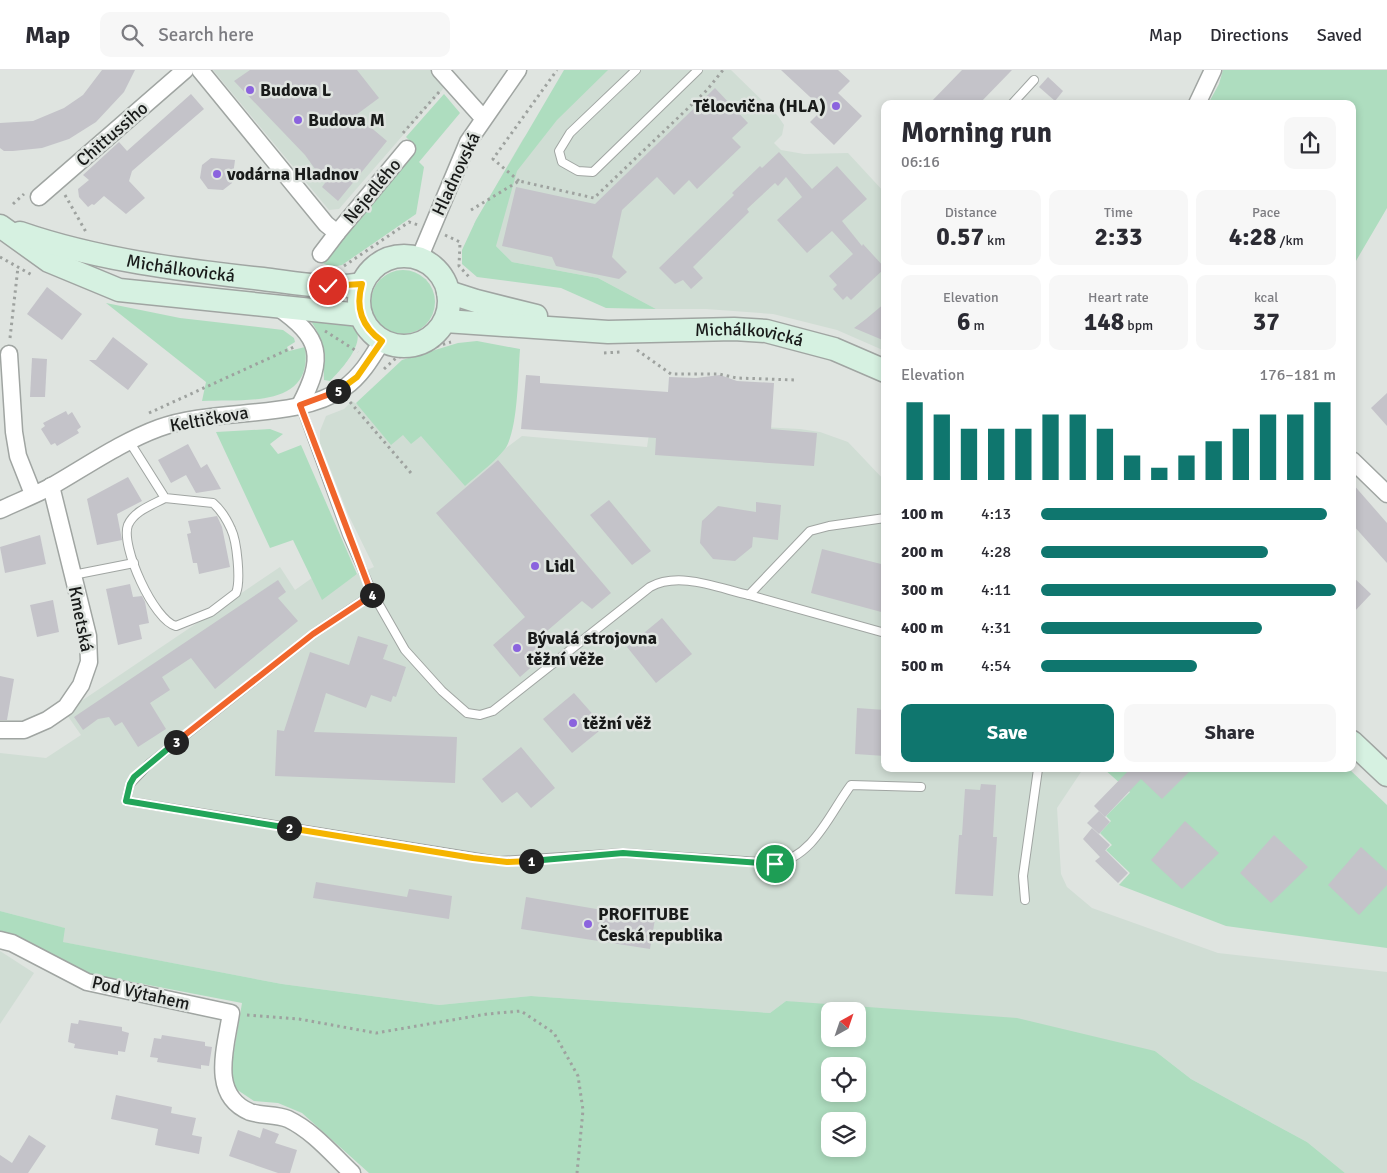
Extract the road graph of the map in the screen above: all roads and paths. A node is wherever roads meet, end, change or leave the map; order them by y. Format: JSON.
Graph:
{"nodes":[{"id":1,"x":185,"y":70,"type":"edge"},
{"id":2,"x":200,"y":70,"type":"edge"},
{"id":3,"x":440,"y":70,"type":"edge"},
{"id":4,"x":518,"y":70,"type":"edge"},
{"id":5,"x":556,"y":70,"type":"edge"},
{"id":6,"x":636,"y":70,"type":"edge"},
{"id":7,"x":698,"y":70,"type":"edge"},
{"id":8,"x":1208,"y":72,"type":"edge"},
{"id":9,"x":1034,"y":80,"type":"dead end"},
{"id":10,"x":1016,"y":100,"type":"edge"},
{"id":11,"x":1198,"y":100,"type":"edge"},
{"id":12,"x":484,"y":118,"type":"junction"},
{"id":13,"x":407,"y":149,"type":"dead end"},
{"id":14,"x":57,"y":181,"type":"junction"},
{"id":15,"x":519,"y":181,"type":"dead end"},
{"id":16,"x":38,"y":197,"type":"dead end"},
{"id":17,"x":1,"y":227,"type":"edge"},
{"id":18,"x":86,"y":232,"type":"dead end"},
{"id":19,"x":337,"y":233,"type":"junction"},
{"id":20,"x":321,"y":254,"type":"dead end"},
{"id":21,"x":419,"y":259,"type":"junction"},
{"id":22,"x":18,"y":267,"type":"dead end"},
{"id":23,"x":362,"y":284,"type":"junction"},
{"id":24,"x":448,"y":292,"type":"junction"},
{"id":25,"x":277,"y":307,"type":"junction"},
{"id":26,"x":360,"y":315,"type":"junction"},
{"id":27,"x":449,"y":331,"type":"junction"},
{"id":28,"x":311,"y":339,"type":"junction"},
{"id":29,"x":382,"y":341,"type":"junction"},
{"id":30,"x":610,"y":343,"type":"junction"},
{"id":31,"x":9,"y":354,"type":"joint"},
{"id":32,"x":370,"y":360,"type":"junction"},
{"id":33,"x":881,"y":369,"type":"edge"},
{"id":34,"x":796,"y":380,"type":"dead end"},
{"id":35,"x":350,"y":402,"type":"dead end"},
{"id":36,"x":300,"y":405,"type":"junction"},
{"id":37,"x":146,"y":414,"type":"dead end"},
{"id":38,"x":129,"y":441,"type":"junction"},
{"id":39,"x":1356,"y":463,"type":"edge"},
{"id":40,"x":411,"y":473,"type":"dead end"},
{"id":41,"x":51,"y":486,"type":"junction"},
{"id":42,"x":1384,"y":486,"type":"edge"},
{"id":43,"x":33,"y":494,"type":"junction"},
{"id":44,"x":164,"y":498,"type":"junction"},
{"id":45,"x":0,"y":510,"type":"edge"},
{"id":46,"x":881,"y":519,"type":"edge"},
{"id":47,"x":134,"y":563,"type":"junction"},
{"id":48,"x":73,"y":576,"type":"junction"},
{"id":49,"x":373,"y":594,"type":"junction"},
{"id":50,"x":749,"y":594,"type":"junction"},
{"id":51,"x":881,"y":633,"type":"edge"},
{"id":52,"x":0,"y":730,"type":"edge"},
{"id":53,"x":1356,"y":746,"type":"edge"},
{"id":54,"x":1038,"y":772,"type":"edge"},
{"id":55,"x":1387,"y":775,"type":"edge"},
{"id":56,"x":921,"y":787,"type":"dead end"},
{"id":57,"x":1025,"y":900,"type":"dead end"},
{"id":58,"x":0,"y":940,"type":"edge"},
{"id":59,"x":231,"y":1013,"type":"junction"},
{"id":60,"x":352,"y":1173,"type":"edge"},
{"id":61,"x":576,"y":1173,"type":"edge"}],
"edges":[{"from":1,"to":14,"type":"street","name":"Chittussiho"},
{"from":2,"to":19,"type":"street","name":"Nejedlého"},
{"from":3,"to":12,"type":"street"},
{"from":4,"to":12,"type":"street","name":"Hladnovská"},
{"from":5,"to":15,"type":"path"},
{"from":6,"to":7,"type":"lane"},
{"from":8,"to":11,"type":"street"},
{"from":9,"to":10,"type":"lane"},
{"from":12,"to":21,"type":"street","name":"Hladnovská"},
{"from":13,"to":19,"type":"street","name":"Nejedlého"},
{"from":14,"to":16,"type":"street","name":"Chittussiho"},
{"from":14,"to":18,"type":"path"},
{"from":17,"to":23,"type":"street","name":"Michálkovická"},
{"from":17,"to":25,"type":"street","name":"Michálkovická"},
{"from":19,"to":20,"type":"street","name":"Nejedlého"},
{"from":21,"to":23,"type":"street"},
{"from":21,"to":24,"type":"street"},
{"from":22,"to":31,"type":"path"},
{"from":23,"to":26,"type":"street"},
{"from":24,"to":27,"type":"street"},
{"from":24,"to":30,"type":"street","name":"Michálkovická"},
{"from":25,"to":26,"type":"street","name":"Michálkovická"},
{"from":25,"to":28,"type":"street"},
{"from":26,"to":29,"type":"street"},
{"from":27,"to":29,"type":"street"},
{"from":27,"to":30,"type":"street","name":"Michálkovická"},
{"from":27,"to":32,"type":"path"},
{"from":28,"to":32,"type":"path"},
{"from":28,"to":36,"type":"street"},
{"from":28,"to":37,"type":"path"},
{"from":29,"to":32,"type":"street","name":"Keltičkova"},
{"from":30,"to":33,"type":"street","name":"Michálkovická"},
{"from":30,"to":34,"type":"path"},
{"from":31,"to":43,"type":"street"},
{"from":32,"to":36,"type":"street","name":"Keltičkova"},
{"from":35,"to":40,"type":"path"},
{"from":36,"to":38,"type":"street","name":"Keltičkova"},
{"from":36,"to":49,"type":"lane"},
{"from":38,"to":41,"type":"street","name":"Keltičkova"},
{"from":38,"to":44,"type":"lane"},
{"from":39,"to":42,"type":"street"},
{"from":41,"to":43,"type":"street","name":"Keltičkova"},
{"from":41,"to":48,"type":"street","name":"Kmetská"},
{"from":43,"to":45,"type":"street","name":"Keltičkova"},
{"from":44,"to":47,"type":"lane"},
{"from":44,"to":47,"type":"lane"},
{"from":46,"to":50,"type":"lane"},
{"from":47,"to":48,"type":"lane"},
{"from":48,"to":52,"type":"street","name":"Kmetská"},
{"from":49,"to":50,"type":"lane"},
{"from":49,"to":56,"type":"lane"},
{"from":50,"to":51,"type":"lane"},
{"from":53,"to":55,"type":"street"},
{"from":54,"to":57,"type":"lane"},
{"from":58,"to":59,"type":"street","name":"Pod Výtahem"},
{"from":59,"to":60,"type":"street"},
{"from":59,"to":61,"type":"path"}]}
